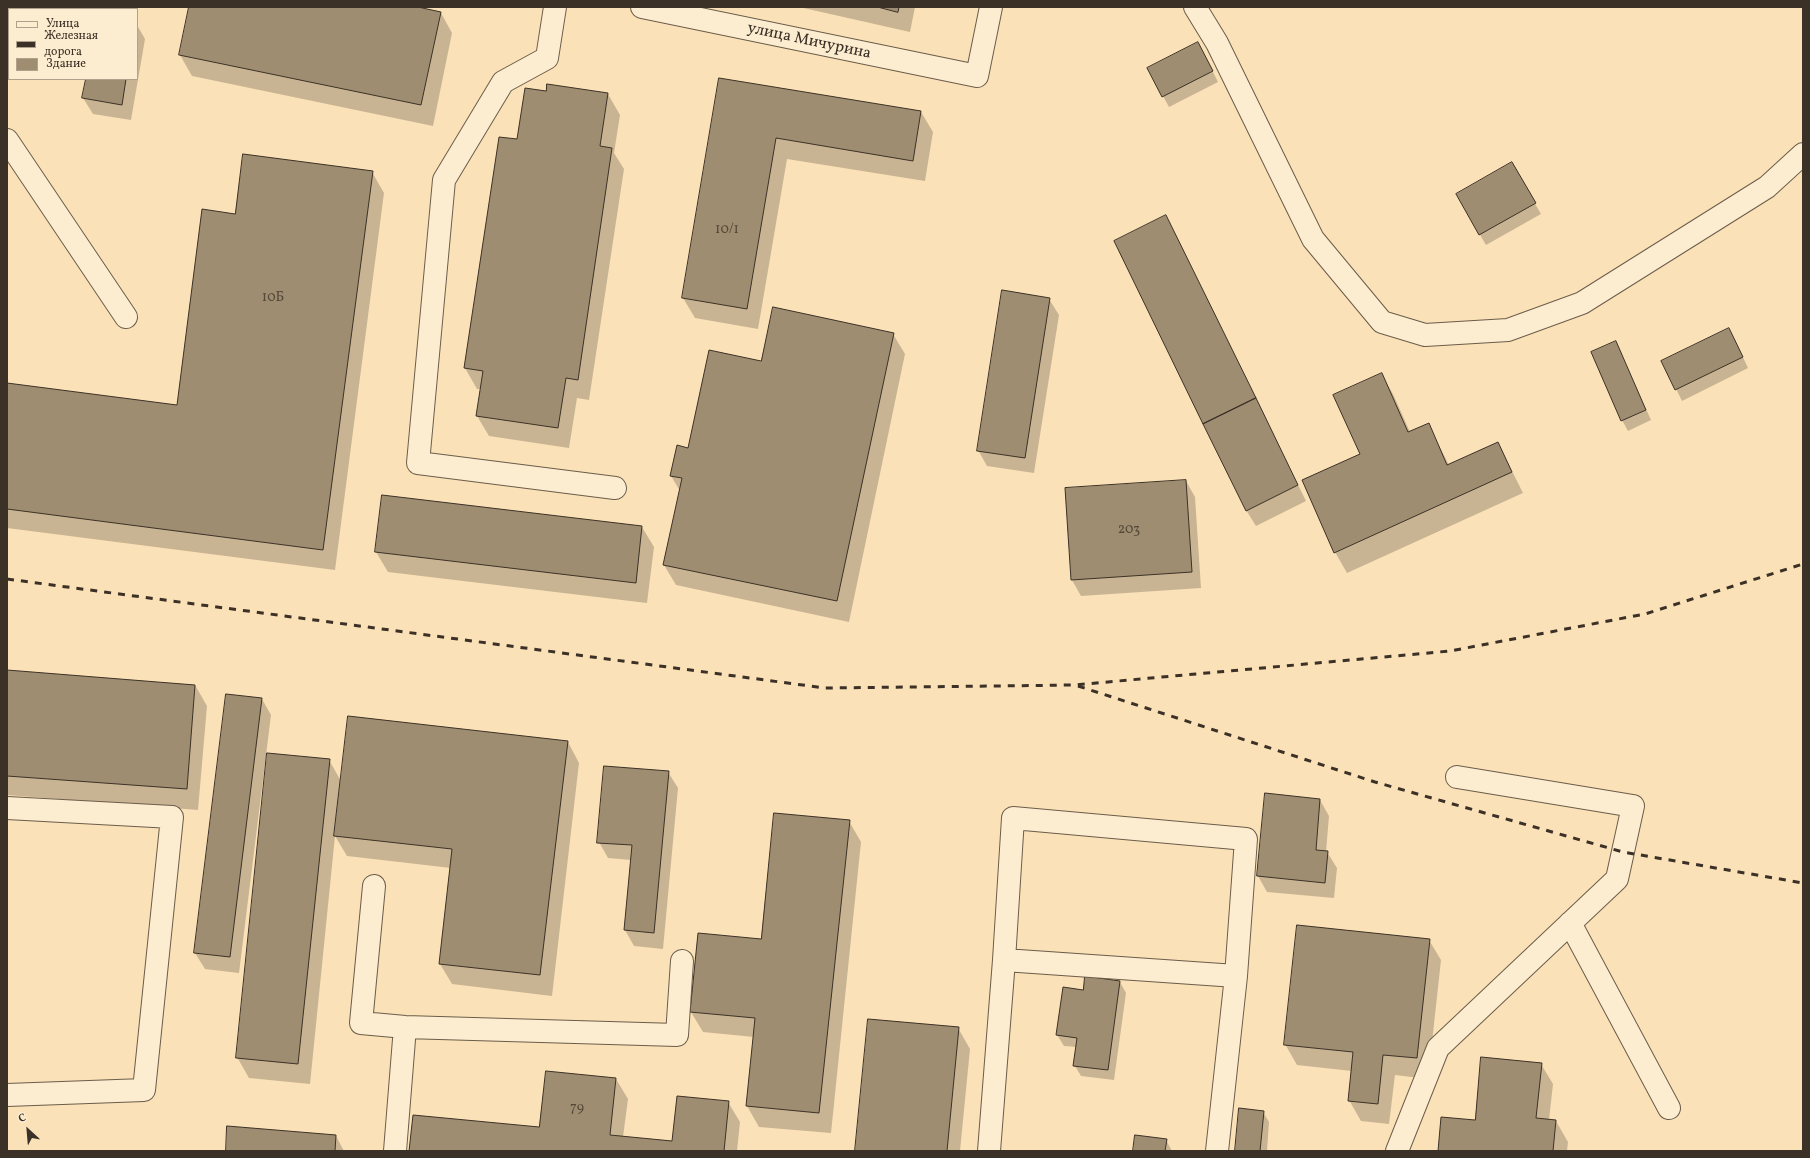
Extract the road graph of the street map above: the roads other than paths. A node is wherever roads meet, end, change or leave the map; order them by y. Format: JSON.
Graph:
{"nodes":[{"id":1,"x":555,"y":7,"type":"edge"},
{"id":2,"x":642,"y":7,"type":"edge"},
{"id":3,"x":991,"y":7,"type":"edge"},
{"id":4,"x":1195,"y":7,"type":"edge"},
{"id":5,"x":7,"y":140,"type":"edge"},
{"id":6,"x":1803,"y":154,"type":"edge"},
{"id":7,"x":126,"y":318,"type":"dead end"},
{"id":8,"x":615,"y":488,"type":"dead end"},
{"id":9,"x":1457,"y":777,"type":"dead end"},
{"id":10,"x":7,"y":808,"type":"edge"},
{"id":11,"x":374,"y":886,"type":"dead end"},
{"id":12,"x":1570,"y":923,"type":"junction"},
{"id":13,"x":1004,"y":960,"type":"junction"},
{"id":14,"x":682,"y":961,"type":"dead end"},
{"id":15,"x":1236,"y":976,"type":"junction"},
{"id":16,"x":405,"y":1027,"type":"junction"},
{"id":17,"x":7,"y":1095,"type":"edge"},
{"id":18,"x":1669,"y":1108,"type":"dead end"},
{"id":19,"x":395,"y":1151,"type":"edge"},
{"id":20,"x":989,"y":1151,"type":"edge"},
{"id":21,"x":1218,"y":1151,"type":"edge"},
{"id":22,"x":1397,"y":1151,"type":"edge"}],
"edges":[{"from":1,"to":8,"type":"street"},
{"from":2,"to":3,"type":"street","name":"улица Мичурина"},
{"from":4,"to":6,"type":"street"},
{"from":5,"to":7,"type":"street"},
{"from":9,"to":12,"type":"street"},
{"from":10,"to":17,"type":"street"},
{"from":11,"to":16,"type":"street"},
{"from":12,"to":18,"type":"street"},
{"from":12,"to":22,"type":"street"},
{"from":13,"to":15,"type":"street"},
{"from":13,"to":15,"type":"street"},
{"from":13,"to":20,"type":"street"},
{"from":14,"to":16,"type":"street"},
{"from":15,"to":21,"type":"street"},
{"from":16,"to":19,"type":"street"}]}
